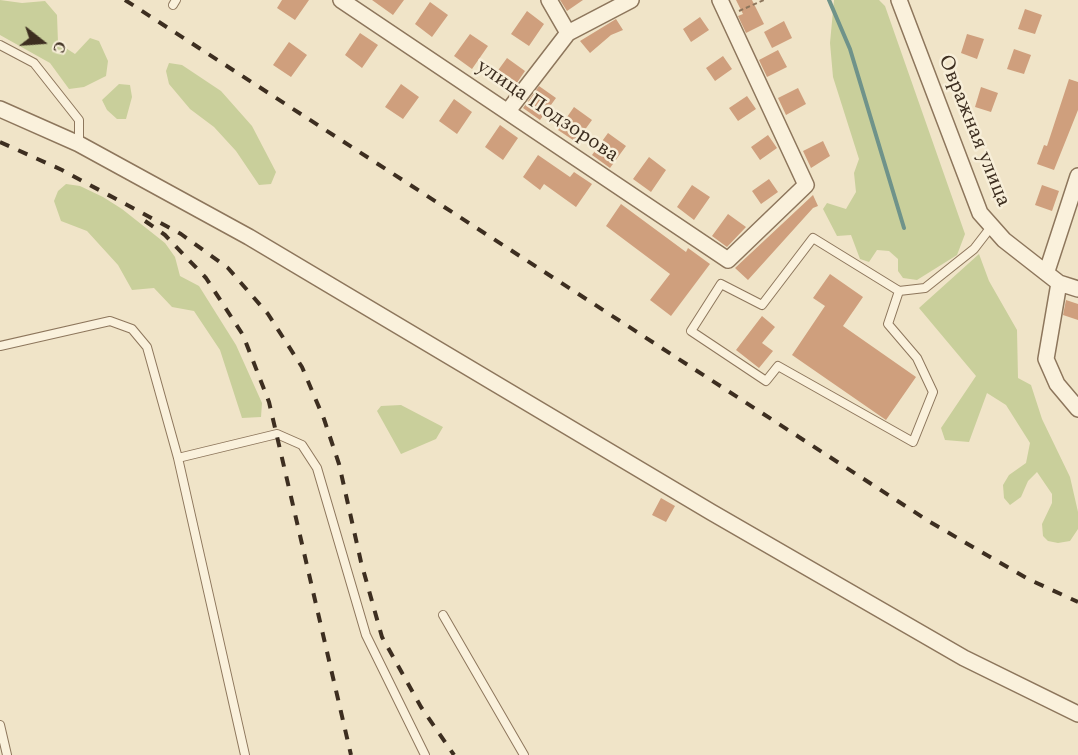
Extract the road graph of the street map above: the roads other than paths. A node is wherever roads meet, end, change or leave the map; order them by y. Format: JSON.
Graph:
{"nodes":[{"id":1,"x":341,"y":0,"type":"edge"},
{"id":2,"x":549,"y":0,"type":"edge"},
{"id":3,"x":631,"y":0,"type":"edge"},
{"id":4,"x":720,"y":0,"type":"edge"},
{"id":5,"x":898,"y":0,"type":"edge"},
{"id":6,"x":568,"y":33,"type":"junction"},
{"id":7,"x":0,"y":45,"type":"edge"},
{"id":8,"x":0,"y":109,"type":"edge"},
{"id":9,"x":508,"y":111,"type":"junction"},
{"id":10,"x":79,"y":144,"type":"junction"},
{"id":11,"x":1078,"y":176,"type":"edge"},
{"id":12,"x":991,"y":227,"type":"junction"},
{"id":13,"x":1047,"y":271,"type":"junction"},
{"id":14,"x":1059,"y":283,"type":"junction"},
{"id":15,"x":1078,"y":289,"type":"edge"},
{"id":16,"x":899,"y":291,"type":"junction"},
{"id":17,"x":0,"y":346,"type":"edge"},
{"id":18,"x":1078,"y":409,"type":"edge"},
{"id":19,"x":178,"y":458,"type":"junction"},
{"id":20,"x":443,"y":615,"type":"dead end"},
{"id":21,"x":1078,"y":714,"type":"edge"},
{"id":22,"x":0,"y":725,"type":"edge"},
{"id":23,"x":7,"y":755,"type":"edge"},
{"id":24,"x":245,"y":755,"type":"edge"},
{"id":25,"x":425,"y":755,"type":"edge"},
{"id":26,"x":524,"y":755,"type":"edge"}],
"edges":[{"from":1,"to":9,"type":"street","name":"улица Подзорова"},
{"from":2,"to":6,"type":"street"},
{"from":3,"to":6,"type":"street"},
{"from":4,"to":9,"type":"street","name":"улица Подзорова"},
{"from":5,"to":12,"type":"street","name":"Овражная улица"},
{"from":6,"to":9,"type":"street"},
{"from":7,"to":10,"type":"lane"},
{"from":8,"to":10,"type":"street"},
{"from":10,"to":21,"type":"street"},
{"from":11,"to":13,"type":"street"},
{"from":12,"to":13,"type":"street","name":"Овражная улица"},
{"from":12,"to":16,"type":"lane"},
{"from":13,"to":14,"type":"street","name":"Овражная улица"},
{"from":14,"to":15,"type":"street"},
{"from":14,"to":18,"type":"street"},
{"from":16,"to":16,"type":"lane"},
{"from":17,"to":19,"type":"lane"},
{"from":19,"to":24,"type":"lane"},
{"from":19,"to":25,"type":"lane"},
{"from":20,"to":26,"type":"lane"},
{"from":22,"to":23,"type":"lane"}]}
